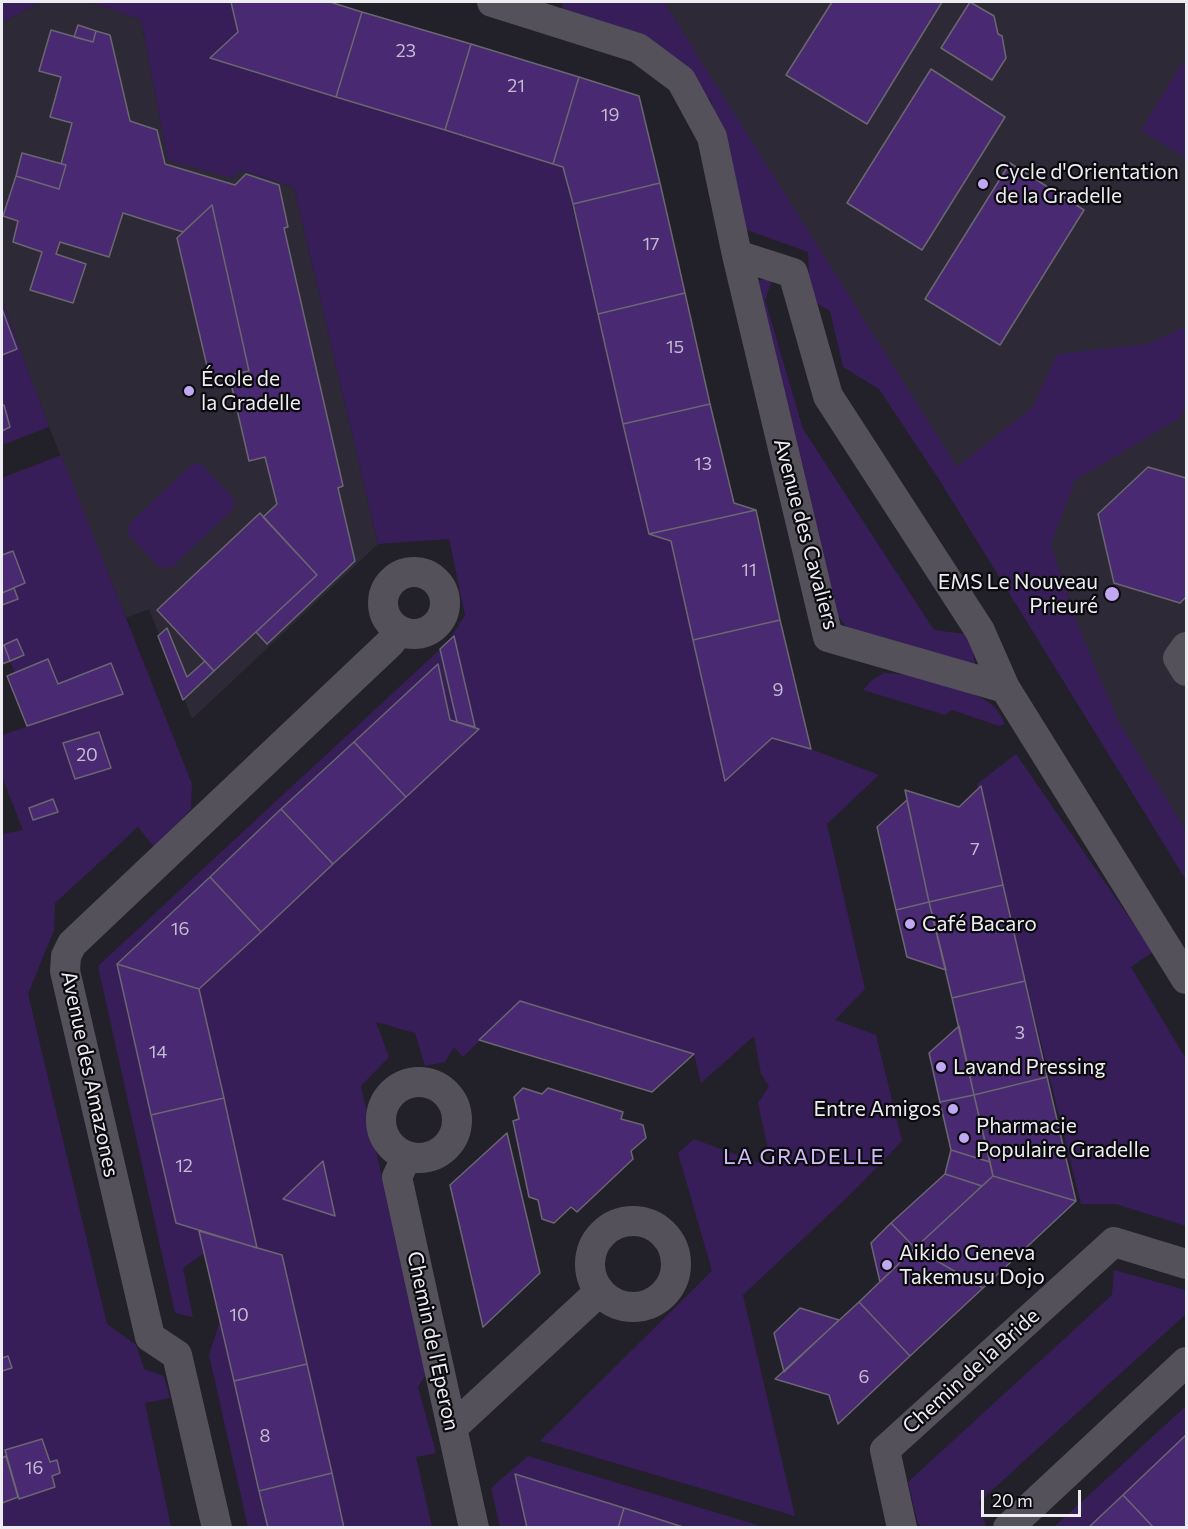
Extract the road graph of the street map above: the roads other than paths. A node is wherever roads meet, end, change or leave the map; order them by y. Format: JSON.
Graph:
{"nodes":[{"id":1,"x":492,"y":2,"type":"edge"},
{"id":2,"x":737,"y":255,"type":"junction"},
{"id":3,"x":399,"y":631,"type":"dead end"},
{"id":4,"x":1186,"y":647,"type":"edge"},
{"id":5,"x":1186,"y":671,"type":"edge"},
{"id":6,"x":1005,"y":688,"type":"junction"},
{"id":7,"x":1186,"y":979,"type":"edge"},
{"id":8,"x":407,"y":1156,"type":"dead end"},
{"id":9,"x":1186,"y":1264,"type":"edge"},
{"id":10,"x":599,"y":1292,"type":"dead end"},
{"id":11,"x":1186,"y":1362,"type":"edge"},
{"id":12,"x":452,"y":1428,"type":"junction"},
{"id":13,"x":217,"y":1527,"type":"edge"},
{"id":14,"x":474,"y":1527,"type":"edge"},
{"id":15,"x":902,"y":1527,"type":"edge"},
{"id":16,"x":1008,"y":1527,"type":"edge"}],
"edges":[{"from":1,"to":2,"type":"street","name":"Avenue des Cavaliers"},
{"from":2,"to":6,"type":"street"},
{"from":2,"to":6,"type":"street","name":"Avenue des Cavaliers"},
{"from":3,"to":13,"type":"street","name":"Avenue des Amazones"},
{"from":4,"to":5,"type":"street"},
{"from":6,"to":7,"type":"street"},
{"from":8,"to":12,"type":"street","name":"Chemin de l'Eperon"},
{"from":9,"to":15,"type":"street","name":"Chemin de la Bride"},
{"from":10,"to":12,"type":"street"},
{"from":11,"to":16,"type":"street"},
{"from":12,"to":14,"type":"street","name":"Chemin de l'Eperon"}]}
